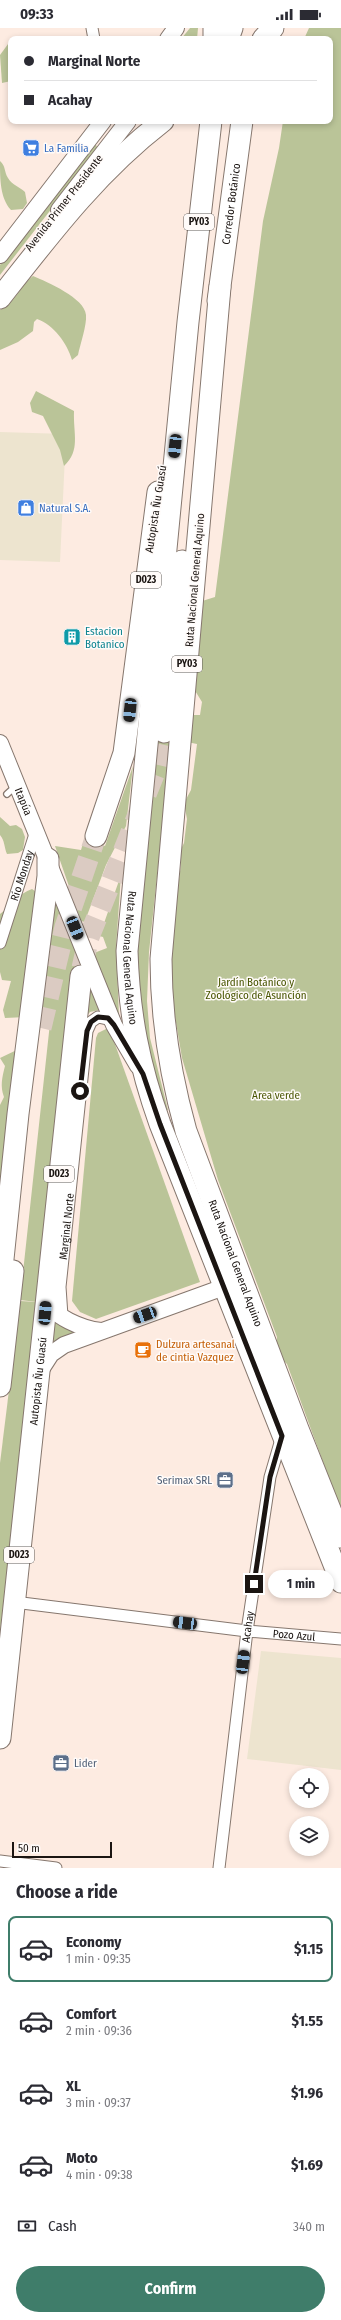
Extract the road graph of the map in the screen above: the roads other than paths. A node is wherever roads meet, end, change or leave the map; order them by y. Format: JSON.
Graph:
{"nodes":[{"id":1,"x":273,"y":28,"type":"edge"},
{"id":2,"x":265,"y":36,"type":"edge"},
{"id":3,"x":101,"y":124,"type":"edge"},
{"id":4,"x":126,"y":124,"type":"edge"},
{"id":5,"x":160,"y":124,"type":"edge"},
{"id":6,"x":211,"y":124,"type":"edge"},
{"id":7,"x":242,"y":124,"type":"edge"},
{"id":8,"x":0,"y":255,"type":"edge"},
{"id":9,"x":0,"y":286,"type":"edge"},
{"id":10,"x":220,"y":287,"type":"junction"},
{"id":11,"x":0,"y":298,"type":"edge"},
{"id":12,"x":188,"y":322,"type":"junction"},
{"id":13,"x":164,"y":732,"type":"tunnel mouth"},
{"id":14,"x":0,"y":743,"type":"edge"},
{"id":15,"x":36,"y":831,"type":"junction"},
{"id":16,"x":96,"y":836,"type":"tunnel mouth"},
{"id":17,"x":48,"y":859,"type":"junction"},
{"id":18,"x":0,"y":943,"type":"edge"},
{"id":19,"x":81,"y":976,"type":"tunnel mouth"},
{"id":20,"x":114,"y":1025,"type":"junction"},
{"id":21,"x":42,"y":1028,"type":"tunnel mouth"},
{"id":22,"x":143,"y":1074,"type":"junction"},
{"id":23,"x":224,"y":1287,"type":"junction"},
{"id":24,"x":0,"y":1288,"type":"edge"},
{"id":25,"x":46,"y":1299,"type":"junction"},
{"id":26,"x":62,"y":1316,"type":"junction"},
{"id":27,"x":101,"y":1331,"type":"junction"},
{"id":28,"x":40,"y":1371,"type":"junction"},
{"id":29,"x":0,"y":1386,"type":"edge"},
{"id":30,"x":282,"y":1436,"type":"junction"},
{"id":31,"x":341,"y":1537,"type":"edge"},
{"id":32,"x":341,"y":1582,"type":"edge"},
{"id":33,"x":14,"y":1602,"type":"junction"},
{"id":34,"x":247,"y":1631,"type":"junction"},
{"id":35,"x":341,"y":1639,"type":"edge"},
{"id":36,"x":0,"y":1738,"type":"edge"},
{"id":37,"x":0,"y":1861,"type":"edge"},
{"id":38,"x":56,"y":1868,"type":"edge"},
{"id":39,"x":219,"y":1868,"type":"edge"}],
"edges":[{"from":1,"to":2,"type":"highway"},
{"from":3,"to":8,"type":"main road","name":"Avenida Primer Presidente"},
{"from":4,"to":9,"type":"main road","name":"Avenida Primer Presidente"},
{"from":5,"to":11,"type":"highway"},
{"from":6,"to":12,"type":"highway","number":"PY03"},
{"from":7,"to":10,"type":"highway","name":"Corredor Botánico","number":"PY03"},
{"from":10,"to":13,"type":"highway"},
{"from":10,"to":31,"type":"highway","name":"Ruta Nacional General Aquino","number":"PY03"},
{"from":12,"to":16,"type":"highway","name":"Autopista Ñu Guasú","number":"D023"},
{"from":12,"to":22,"type":"highway","name":"Ruta Nacional General Aquino","number":"PY03"},
{"from":14,"to":15,"type":"main road","name":"Itapúa"},
{"from":15,"to":17,"type":"main road","name":"Itapúa"},
{"from":15,"to":18,"type":"street","name":"Río Monday"},
{"from":17,"to":20,"type":"main road","name":"Itapúa"},
{"from":17,"to":24,"type":"highway"},
{"from":19,"to":25,"type":"highway","name":"Autopista Ñu Guasú","number":"D023"},
{"from":20,"to":22,"type":"main road","name":"Itapúa"},
{"from":20,"to":26,"type":"street","name":"Marginal Norte"},
{"from":21,"to":29,"type":"highway"},
{"from":22,"to":23,"type":"highway","name":"Ruta Nacional General Aquino","number":"PY03"},
{"from":23,"to":27,"type":"main road"},
{"from":23,"to":30,"type":"highway","name":"Ruta Nacional General Aquino","number":"PY03"},
{"from":25,"to":26,"type":"main road"},
{"from":25,"to":28,"type":"highway","name":"Autopista Ñu Guasú","number":"D023"},
{"from":26,"to":27,"type":"main road"},
{"from":27,"to":28,"type":"main road"},
{"from":28,"to":33,"type":"highway","name":"Autopista Ñu Guasú","number":"D023"},
{"from":30,"to":32,"type":"highway","name":"Ruta Nacional General Aquino","number":"PY03"},
{"from":30,"to":34,"type":"street","name":"Acahay"},
{"from":33,"to":34,"type":"street","name":"Pozo Azul"},
{"from":33,"to":36,"type":"highway","name":"Autopista Ñu Guasú","number":"D023"},
{"from":34,"to":35,"type":"street","name":"Pozo Azul"},
{"from":34,"to":39,"type":"street","name":"Acahay"},
{"from":37,"to":38,"type":"street"}]}
